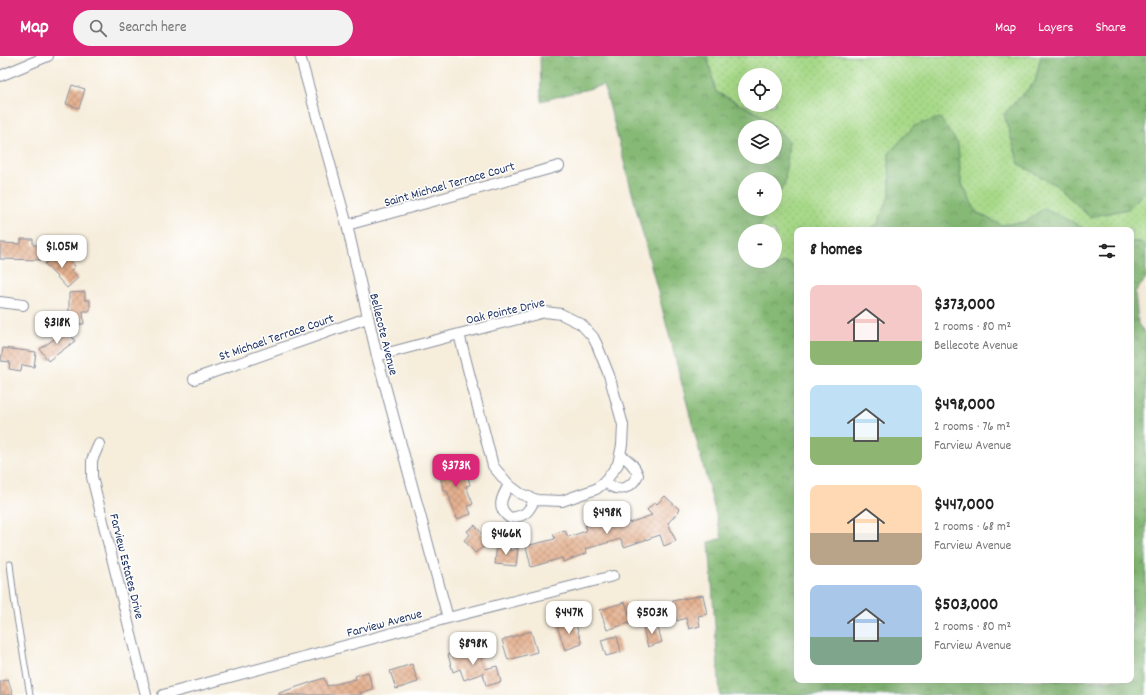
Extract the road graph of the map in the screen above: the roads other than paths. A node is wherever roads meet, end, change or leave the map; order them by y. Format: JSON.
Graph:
{"nodes":[{"id":1,"x":48,"y":56,"type":"edge"},
{"id":2,"x":300,"y":56,"type":"edge"},
{"id":3,"x":0,"y":76,"type":"edge"},
{"id":4,"x":559,"y":166,"type":"dead end"},
{"id":5,"x":346,"y":225,"type":"junction"},
{"id":6,"x":0,"y":302,"type":"edge"},
{"id":7,"x":23,"y":305,"type":"dead end"},
{"id":8,"x":367,"y":318,"type":"junction"},
{"id":9,"x":459,"y":334,"type":"junction"},
{"id":10,"x":377,"y":356,"type":"junction"},
{"id":11,"x":194,"y":378,"type":"dead end"},
{"id":12,"x":99,"y":444,"type":"dead end"},
{"id":13,"x":620,"y":455,"type":"junction"},
{"id":14,"x":605,"y":481,"type":"junction"},
{"id":15,"x":509,"y":485,"type":"junction"},
{"id":16,"x":535,"y":499,"type":"junction"},
{"id":17,"x":10,"y":564,"type":"dead end"},
{"id":18,"x":613,"y":576,"type":"dead end"},
{"id":19,"x":448,"y":618,"type":"junction"},
{"id":20,"x":30,"y":695,"type":"edge"},
{"id":21,"x":146,"y":695,"type":"edge"},
{"id":22,"x":163,"y":695,"type":"edge"}],
"edges":[{"from":1,"to":3,"type":"street"},
{"from":2,"to":5,"type":"street","name":"Bellecote Avenue"},
{"from":4,"to":5,"type":"street","name":"Saint Michael Terrace Court"},
{"from":5,"to":8,"type":"street","name":"Bellecote Avenue"},
{"from":6,"to":7,"type":"street"},
{"from":8,"to":10,"type":"street","name":"Bellecote Avenue"},
{"from":8,"to":11,"type":"street","name":"St Michael Terrace Court"},
{"from":9,"to":10,"type":"street","name":"Oak Pointe Drive"},
{"from":9,"to":13,"type":"street","name":"Oak Pointe Drive"},
{"from":9,"to":15,"type":"street","name":"Oak Pointe Drive"},
{"from":10,"to":19,"type":"street","name":"Bellecote Avenue"},
{"from":12,"to":21,"type":"street","name":"Farview Estates Drive"},
{"from":13,"to":14,"type":"street","name":"Oak Pointe Drive"},
{"from":13,"to":14,"type":"street"},
{"from":14,"to":16,"type":"street","name":"Oak Pointe Drive"},
{"from":15,"to":16,"type":"street","name":"Oak Pointe Drive"},
{"from":15,"to":16,"type":"street"},
{"from":17,"to":20,"type":"lane"},
{"from":18,"to":19,"type":"street","name":"Farview Avenue"},
{"from":19,"to":22,"type":"street","name":"Farview Avenue"}]}
